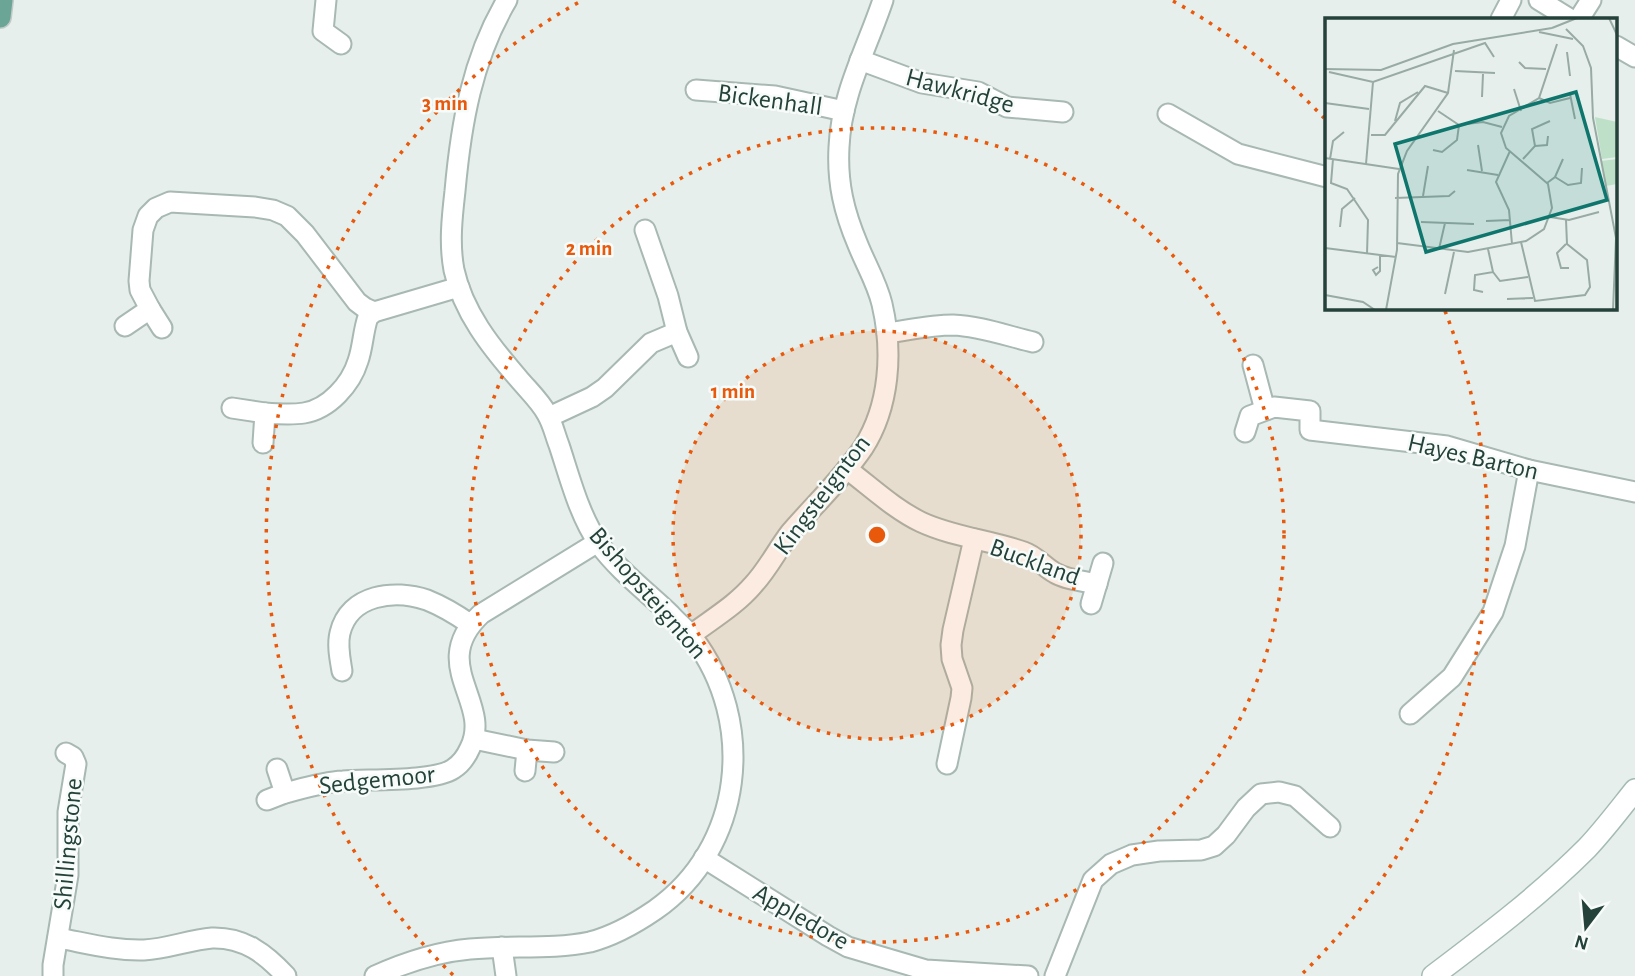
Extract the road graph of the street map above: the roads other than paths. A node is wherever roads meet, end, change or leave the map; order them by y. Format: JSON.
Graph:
{"nodes":[{"id":1,"x":2,"y":0,"type":"edge"},
{"id":2,"x":326,"y":0,"type":"edge"},
{"id":3,"x":507,"y":0,"type":"edge"},
{"id":4,"x":883,"y":0,"type":"edge"},
{"id":5,"x":1511,"y":0,"type":"edge"},
{"id":6,"x":1539,"y":0,"type":"edge"},
{"id":7,"x":1591,"y":0,"type":"edge"},
{"id":8,"x":0,"y":17,"type":"edge"},
{"id":9,"x":1502,"y":18,"type":"edge"},
{"id":10,"x":1568,"y":18,"type":"edge"},
{"id":11,"x":1580,"y":18,"type":"edge"},
{"id":12,"x":341,"y":44,"type":"dead end"},
{"id":13,"x":1618,"y":47,"type":"edge"},
{"id":14,"x":1635,"y":57,"type":"edge"},
{"id":15,"x":860,"y":60,"type":"junction"},
{"id":16,"x":696,"y":90,"type":"dead end"},
{"id":17,"x":844,"y":111,"type":"junction"},
{"id":18,"x":1063,"y":111,"type":"dead end"},
{"id":19,"x":1168,"y":114,"type":"dead end"},
{"id":20,"x":1325,"y":176,"type":"edge"},
{"id":21,"x":645,"y":230,"type":"dead end"},
{"id":22,"x":459,"y":287,"type":"junction"},
{"id":23,"x":150,"y":309,"type":"junction"},
{"id":24,"x":374,"y":312,"type":"junction"},
{"id":25,"x":125,"y":326,"type":"dead end"},
{"id":26,"x":162,"y":328,"type":"dead end"},
{"id":27,"x":677,"y":332,"type":"junction"},
{"id":28,"x":887,"y":333,"type":"junction"},
{"id":29,"x":1033,"y":342,"type":"dead end"},
{"id":30,"x":688,"y":357,"type":"dead end"},
{"id":31,"x":1253,"y":365,"type":"dead end"},
{"id":32,"x":232,"y":408,"type":"dead end"},
{"id":33,"x":1265,"y":410,"type":"junction"},
{"id":34,"x":265,"y":413,"type":"junction"},
{"id":35,"x":549,"y":417,"type":"junction"},
{"id":36,"x":1245,"y":432,"type":"dead end"},
{"id":37,"x":263,"y":443,"type":"dead end"},
{"id":38,"x":847,"y":469,"type":"junction"},
{"id":39,"x":1529,"y":470,"type":"junction"},
{"id":40,"x":1635,"y":492,"type":"edge"},
{"id":41,"x":974,"y":540,"type":"junction"},
{"id":42,"x":598,"y":542,"type":"junction"},
{"id":43,"x":1103,"y":564,"type":"dead end"},
{"id":44,"x":1097,"y":584,"type":"junction"},
{"id":45,"x":1091,"y":604,"type":"dead end"},
{"id":46,"x":470,"y":624,"type":"junction"},
{"id":47,"x":691,"y":635,"type":"junction"},
{"id":48,"x":342,"y":671,"type":"dead end"},
{"id":49,"x":1410,"y":714,"type":"dead end"},
{"id":50,"x":474,"y":739,"type":"junction"},
{"id":51,"x":527,"y":750,"type":"junction"},
{"id":52,"x":554,"y":751,"type":"dead end"},
{"id":53,"x":66,"y":753,"type":"dead end"},
{"id":54,"x":947,"y":764,"type":"dead end"},
{"id":55,"x":277,"y":769,"type":"dead end"},
{"id":56,"x":525,"y":771,"type":"dead end"},
{"id":57,"x":1635,"y":790,"type":"edge"},
{"id":58,"x":285,"y":793,"type":"junction"},
{"id":59,"x":267,"y":800,"type":"dead end"},
{"id":60,"x":1330,"y":827,"type":"dead end"},
{"id":61,"x":704,"y":858,"type":"junction"},
{"id":62,"x":58,"y":938,"type":"junction"},
{"id":63,"x":502,"y":947,"type":"junction"},
{"id":64,"x":54,"y":976,"type":"edge"},
{"id":65,"x":286,"y":976,"type":"edge"},
{"id":66,"x":375,"y":976,"type":"edge"},
{"id":67,"x":506,"y":976,"type":"edge"},
{"id":68,"x":1028,"y":976,"type":"edge"},
{"id":69,"x":1055,"y":976,"type":"edge"},
{"id":70,"x":1433,"y":976,"type":"edge"}],
"edges":[{"from":1,"to":8,"type":"main road"},
{"from":2,"to":12,"type":"street"},
{"from":3,"to":22,"type":"street","name":"Bishopsteignton"},
{"from":4,"to":15,"type":"street","name":"Kingsteignton"},
{"from":5,"to":9,"type":"street"},
{"from":6,"to":10,"type":"street"},
{"from":7,"to":11,"type":"street"},
{"from":13,"to":14,"type":"street"},
{"from":15,"to":17,"type":"street","name":"Kingsteignton"},
{"from":15,"to":18,"type":"street","name":"Hawkridge"},
{"from":16,"to":17,"type":"street","name":"Bickenhall"},
{"from":17,"to":28,"type":"street","name":"Kingsteignton"},
{"from":19,"to":20,"type":"street"},
{"from":21,"to":27,"type":"street"},
{"from":22,"to":24,"type":"street"},
{"from":22,"to":35,"type":"street","name":"Bishopsteignton"},
{"from":23,"to":24,"type":"street"},
{"from":23,"to":25,"type":"street"},
{"from":23,"to":26,"type":"street"},
{"from":24,"to":34,"type":"street"},
{"from":27,"to":30,"type":"street"},
{"from":27,"to":35,"type":"street"},
{"from":28,"to":29,"type":"street"},
{"from":28,"to":38,"type":"street","name":"Kingsteignton"},
{"from":31,"to":33,"type":"street"},
{"from":32,"to":34,"type":"street"},
{"from":33,"to":36,"type":"street"},
{"from":33,"to":39,"type":"street","name":"Hayes Barton"},
{"from":34,"to":37,"type":"street"},
{"from":35,"to":42,"type":"street","name":"Bishopsteignton"},
{"from":38,"to":41,"type":"street","name":"Buckland"},
{"from":38,"to":47,"type":"street","name":"Kingsteignton"},
{"from":39,"to":40,"type":"street","name":"Hayes Barton"},
{"from":39,"to":49,"type":"street"},
{"from":41,"to":44,"type":"street","name":"Buckland"},
{"from":41,"to":54,"type":"street","name":"Buckland"},
{"from":42,"to":46,"type":"street"},
{"from":42,"to":47,"type":"street","name":"Bishopsteignton"},
{"from":43,"to":44,"type":"street","name":"Buckland"},
{"from":44,"to":45,"type":"street","name":"Buckland"},
{"from":46,"to":48,"type":"street"},
{"from":46,"to":50,"type":"street"},
{"from":47,"to":61,"type":"street","name":"Bishopsteignton"},
{"from":50,"to":51,"type":"street"},
{"from":50,"to":58,"type":"street","name":"Sedgemoor"},
{"from":51,"to":52,"type":"street"},
{"from":51,"to":56,"type":"street"},
{"from":53,"to":62,"type":"street","name":"Shillingstone"},
{"from":55,"to":58,"type":"street","name":"Sedgemoor"},
{"from":57,"to":70,"type":"street"},
{"from":58,"to":59,"type":"street","name":"Sedgemoor"},
{"from":60,"to":69,"type":"street"},
{"from":61,"to":63,"type":"street","name":"Bishopsteignton"},
{"from":61,"to":68,"type":"street","name":"Appledore"},
{"from":62,"to":64,"type":"street","name":"Shillingstone"},
{"from":62,"to":65,"type":"street","name":"Shillingstone"},
{"from":63,"to":66,"type":"street","name":"Bishopsteignton"},
{"from":63,"to":67,"type":"street"}]}
